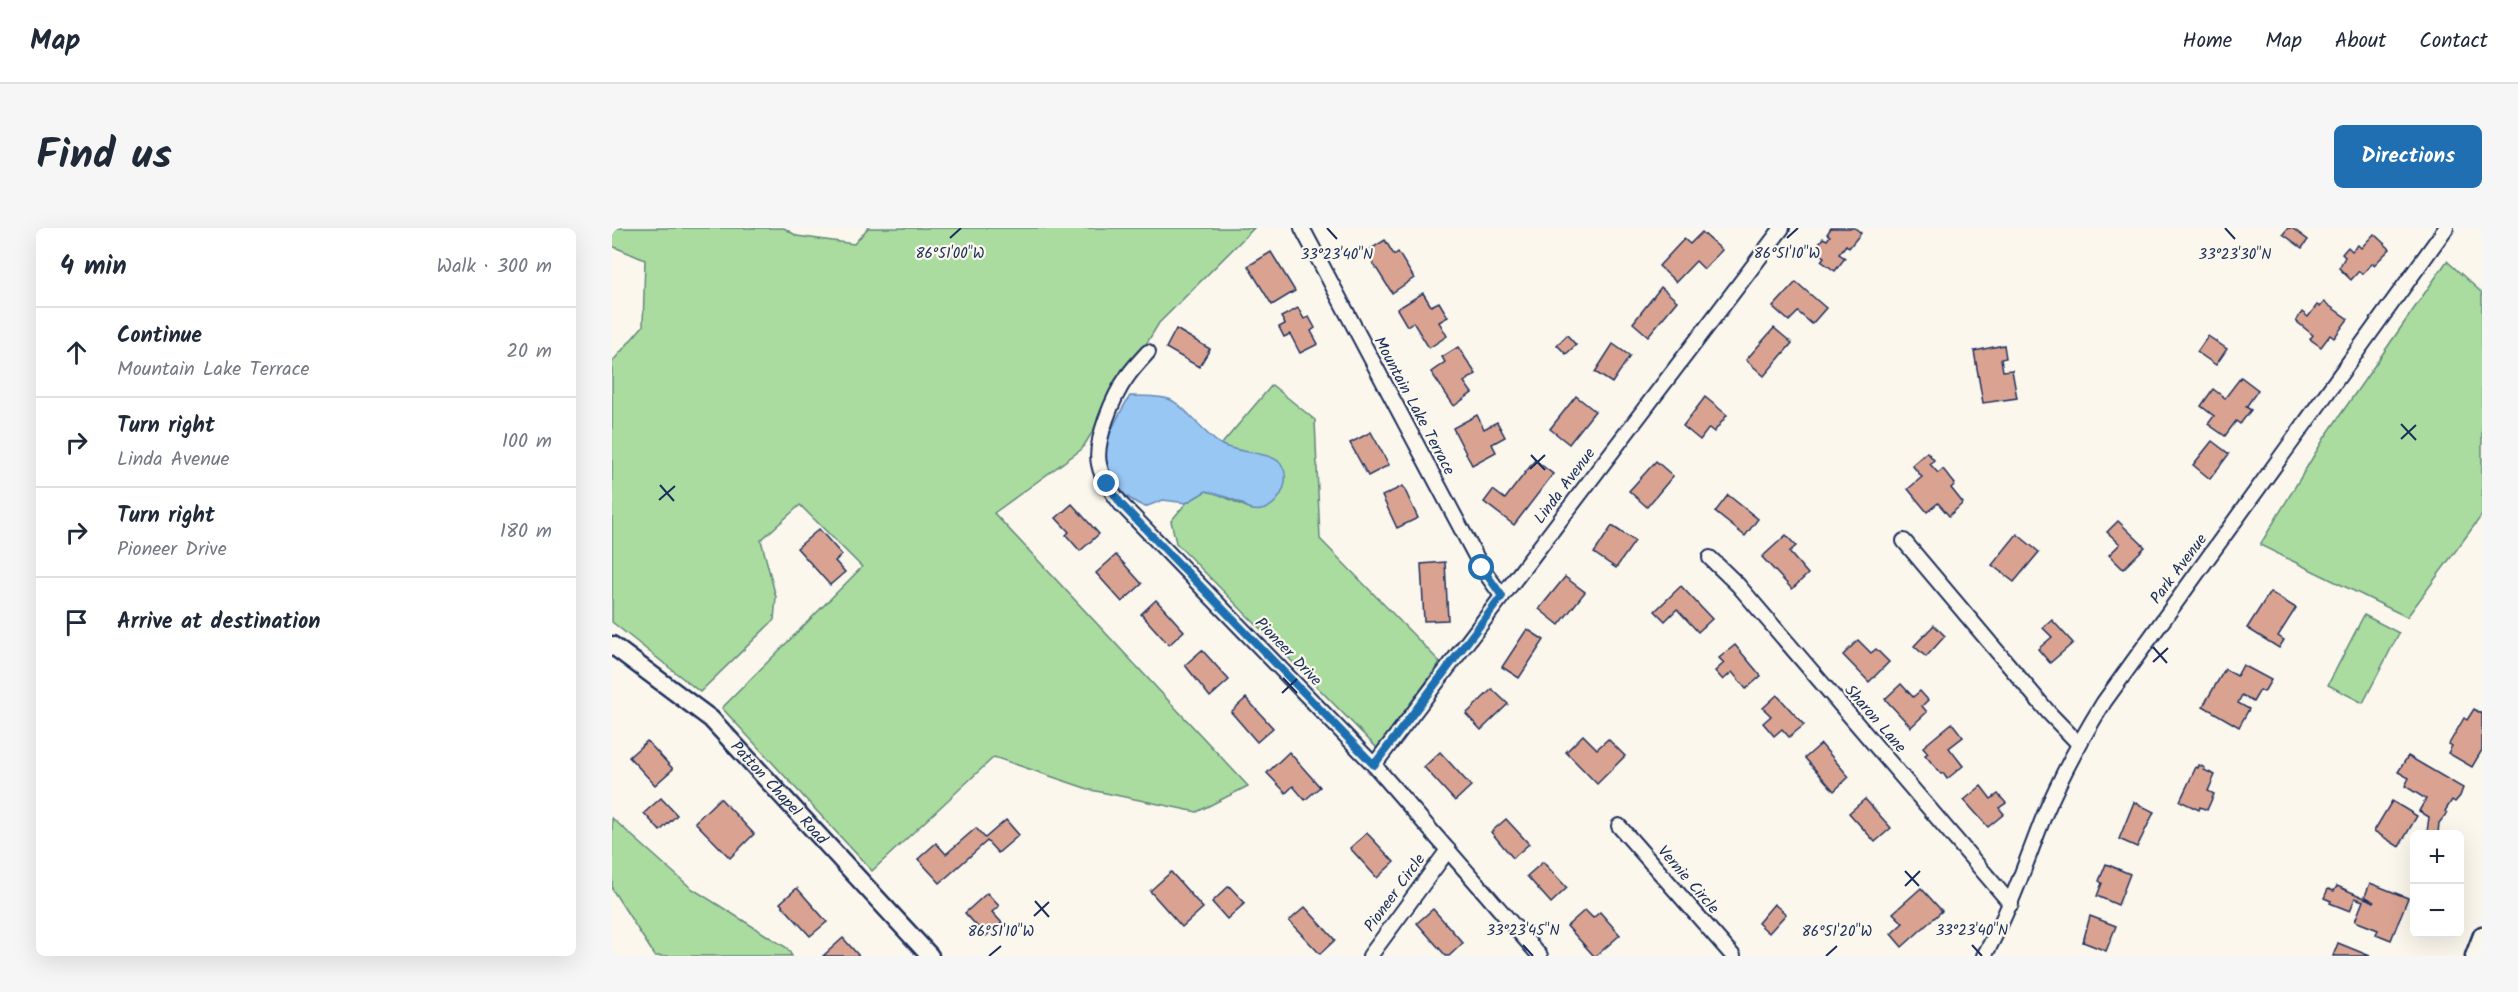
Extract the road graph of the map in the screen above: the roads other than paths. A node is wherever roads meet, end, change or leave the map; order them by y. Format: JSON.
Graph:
{"nodes":[{"id":1,"x":1302,"y":228,"type":"edge"},
{"id":2,"x":1782,"y":228,"type":"edge"},
{"id":3,"x":2446,"y":228,"type":"edge"},
{"id":4,"x":1148,"y":352,"type":"dead end"},
{"id":5,"x":1904,"y":541,"type":"dead end"},
{"id":6,"x":1710,"y":558,"type":"dead end"},
{"id":7,"x":1502,"y":596,"type":"junction"},
{"id":8,"x":612,"y":645,"type":"edge"},
{"id":9,"x":2078,"y":743,"type":"junction"},
{"id":10,"x":1374,"y":765,"type":"junction"},
{"id":11,"x":1619,"y":826,"type":"dead end"},
{"id":12,"x":1448,"y":850,"type":"junction"},
{"id":13,"x":2011,"y":904,"type":"junction"},
{"id":14,"x":2482,"y":935,"type":"edge"},
{"id":15,"x":928,"y":956,"type":"edge"},
{"id":16,"x":1370,"y":956,"type":"edge"},
{"id":17,"x":1540,"y":956,"type":"edge"},
{"id":18,"x":1733,"y":956,"type":"edge"},
{"id":19,"x":1984,"y":956,"type":"edge"},
{"id":20,"x":2474,"y":956,"type":"edge"}],
"edges":[{"from":1,"to":7,"type":"street","name":"Mountain Lake Terrace"},
{"from":2,"to":7,"type":"street","name":"Linda Avenue"},
{"from":3,"to":9,"type":"street","name":"Park Avenue"},
{"from":4,"to":10,"type":"street","name":"Pioneer Drive"},
{"from":5,"to":9,"type":"street"},
{"from":6,"to":13,"type":"street","name":"Sharon Lane"},
{"from":7,"to":10,"type":"street","name":"Linda Avenue"},
{"from":8,"to":15,"type":"street","name":"Patton Chapel Road"},
{"from":9,"to":13,"type":"street","name":"Park Avenue"},
{"from":10,"to":12,"type":"street","name":"Pioneer Drive"},
{"from":11,"to":18,"type":"street","name":"Vernie Circle"},
{"from":12,"to":16,"type":"street","name":"Pioneer Circle"},
{"from":12,"to":17,"type":"street","name":"Pioneer Drive"},
{"from":13,"to":19,"type":"street","name":"Park Avenue"},
{"from":14,"to":20,"type":"street"}]}
